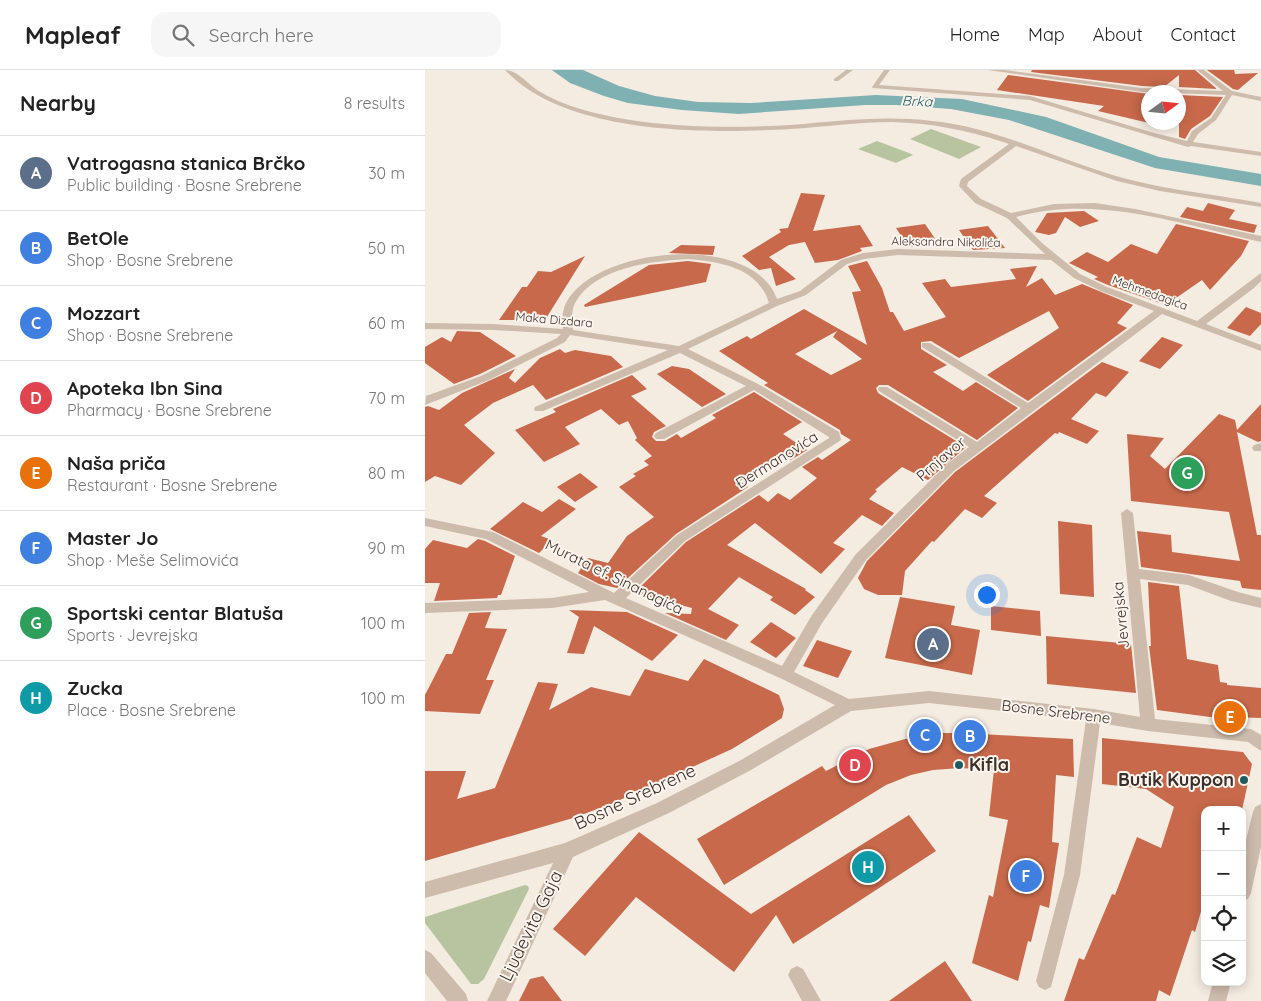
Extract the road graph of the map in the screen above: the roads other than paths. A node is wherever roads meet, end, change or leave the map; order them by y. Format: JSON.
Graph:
{"nodes":[{"id":1,"x":509,"y":70,"type":"edge"},
{"id":2,"x":850,"y":70,"type":"edge"},
{"id":3,"x":887,"y":70,"type":"edge"},
{"id":4,"x":991,"y":70,"type":"edge"},
{"id":5,"x":1199,"y":70,"type":"edge"},
{"id":6,"x":836,"y":80,"type":"dead end"},
{"id":7,"x":1230,"y":93,"type":"junction"},
{"id":8,"x":1260,"y":99,"type":"edge"},
{"id":9,"x":1017,"y":142,"type":"junction"},
{"id":10,"x":1189,"y":145,"type":"junction"},
{"id":11,"x":1261,"y":154,"type":"edge"},
{"id":12,"x":1261,"y":205,"type":"edge"},
{"id":13,"x":1010,"y":216,"type":"junction"},
{"id":14,"x":1261,"y":239,"type":"edge"},
{"id":15,"x":1054,"y":257,"type":"junction"},
{"id":16,"x":1261,"y":276,"type":"edge"},
{"id":17,"x":774,"y":304,"type":"junction"},
{"id":18,"x":1162,"y":310,"type":"junction"},
{"id":19,"x":1199,"y":324,"type":"junction"},
{"id":20,"x":425,"y":326,"type":"edge"},
{"id":21,"x":568,"y":332,"type":"junction"},
{"id":22,"x":926,"y":346,"type":"dead end"},
{"id":23,"x":1261,"y":348,"type":"edge"},
{"id":24,"x":681,"y":350,"type":"junction"},
{"id":25,"x":754,"y":386,"type":"junction"},
{"id":26,"x":883,"y":389,"type":"dead end"},
{"id":27,"x":425,"y":402,"type":"edge"},
{"id":28,"x":1028,"y":408,"type":"junction"},
{"id":29,"x":539,"y":409,"type":"dead end"},
{"id":30,"x":660,"y":436,"type":"dead end"},
{"id":31,"x":977,"y":447,"type":"junction"},
{"id":32,"x":1127,"y":513,"type":"dead end"},
{"id":33,"x":425,"y":522,"type":"edge"},
{"id":34,"x":1133,"y":573,"type":"junction"},
{"id":35,"x":611,"y":597,"type":"junction"},
{"id":36,"x":1261,"y":603,"type":"edge"},
{"id":37,"x":425,"y":608,"type":"edge"},
{"id":38,"x":785,"y":674,"type":"junction"},
{"id":39,"x":848,"y":705,"type":"junction"},
{"id":40,"x":1094,"y":716,"type":"junction"},
{"id":41,"x":1148,"y":725,"type":"junction"},
{"id":42,"x":1261,"y":744,"type":"edge"},
{"id":43,"x":1261,"y":812,"type":"edge"},
{"id":44,"x":567,"y":850,"type":"junction"},
{"id":45,"x":1246,"y":876,"type":"edge"},
{"id":46,"x":425,"y":890,"type":"edge"},
{"id":47,"x":425,"y":959,"type":"edge"},
{"id":48,"x":797,"y":975,"type":"dead end"},
{"id":49,"x":1045,"y":982,"type":"dead end"},
{"id":50,"x":1220,"y":986,"type":"edge"},
{"id":51,"x":459,"y":1001,"type":"edge"},
{"id":52,"x":495,"y":1001,"type":"edge"},
{"id":53,"x":812,"y":1001,"type":"edge"},
{"id":54,"x":1217,"y":1001,"type":"edge"}],
"edges":[{"from":1,"to":9,"type":"street"},
{"from":2,"to":6,"type":"street"},
{"from":3,"to":10,"type":"street"},
{"from":4,"to":7,"type":"street"},
{"from":5,"to":7,"type":"street"},
{"from":7,"to":8,"type":"street"},
{"from":7,"to":10,"type":"street"},
{"from":9,"to":12,"type":"street"},
{"from":9,"to":13,"type":"street"},
{"from":10,"to":11,"type":"street"},
{"from":13,"to":14,"type":"street"},
{"from":13,"to":15,"type":"street","name":"Mehmedagića"},
{"from":15,"to":17,"type":"street","name":"Aleksandra Nikolića"},
{"from":15,"to":18,"type":"street","name":"Mehmedagića"},
{"from":16,"to":19,"type":"street"},
{"from":17,"to":21,"type":"street"},
{"from":17,"to":24,"type":"street","name":"Aleksandra Nikolića"},
{"from":18,"to":19,"type":"street","name":"Mehmedagića"},
{"from":18,"to":28,"type":"street","name":"Prnjavor"},
{"from":19,"to":23,"type":"street","name":"Mehmedagića"},
{"from":20,"to":21,"type":"street","name":"Maka Dizdara"},
{"from":21,"to":24,"type":"street","name":"Maka Dizdara"},
{"from":21,"to":27,"type":"street"},
{"from":22,"to":28,"type":"street"},
{"from":24,"to":25,"type":"street","name":"Đermanovića"},
{"from":24,"to":29,"type":"street","name":"Aleksandra Nikolića"},
{"from":25,"to":30,"type":"street"},
{"from":25,"to":35,"type":"street","name":"Đermanovića"},
{"from":26,"to":31,"type":"street"},
{"from":28,"to":31,"type":"street","name":"Prnjavor"},
{"from":31,"to":38,"type":"street","name":"Prnjavor"},
{"from":32,"to":34,"type":"street"},
{"from":33,"to":35,"type":"street","name":"Murata ef. Sinanagića"},
{"from":34,"to":36,"type":"street","name":"Jevrejska"},
{"from":34,"to":41,"type":"street","name":"Jevrejska"},
{"from":35,"to":37,"type":"street"},
{"from":35,"to":38,"type":"street","name":"Murata ef. Sinanagića"},
{"from":38,"to":39,"type":"street"},
{"from":39,"to":40,"type":"street","name":"Bosne Srebrene"},
{"from":39,"to":44,"type":"street","name":"Bosne Srebrene"},
{"from":40,"to":41,"type":"street","name":"Bosne Srebrene"},
{"from":40,"to":49,"type":"street"},
{"from":41,"to":42,"type":"street","name":"Bosne Srebrene"},
{"from":43,"to":45,"type":"street"},
{"from":44,"to":46,"type":"street","name":"Bosne Srebrene"},
{"from":44,"to":52,"type":"street","name":"Ljudevita Gaja"},
{"from":47,"to":51,"type":"street"},
{"from":48,"to":53,"type":"street"},
{"from":50,"to":54,"type":"street"}]}
